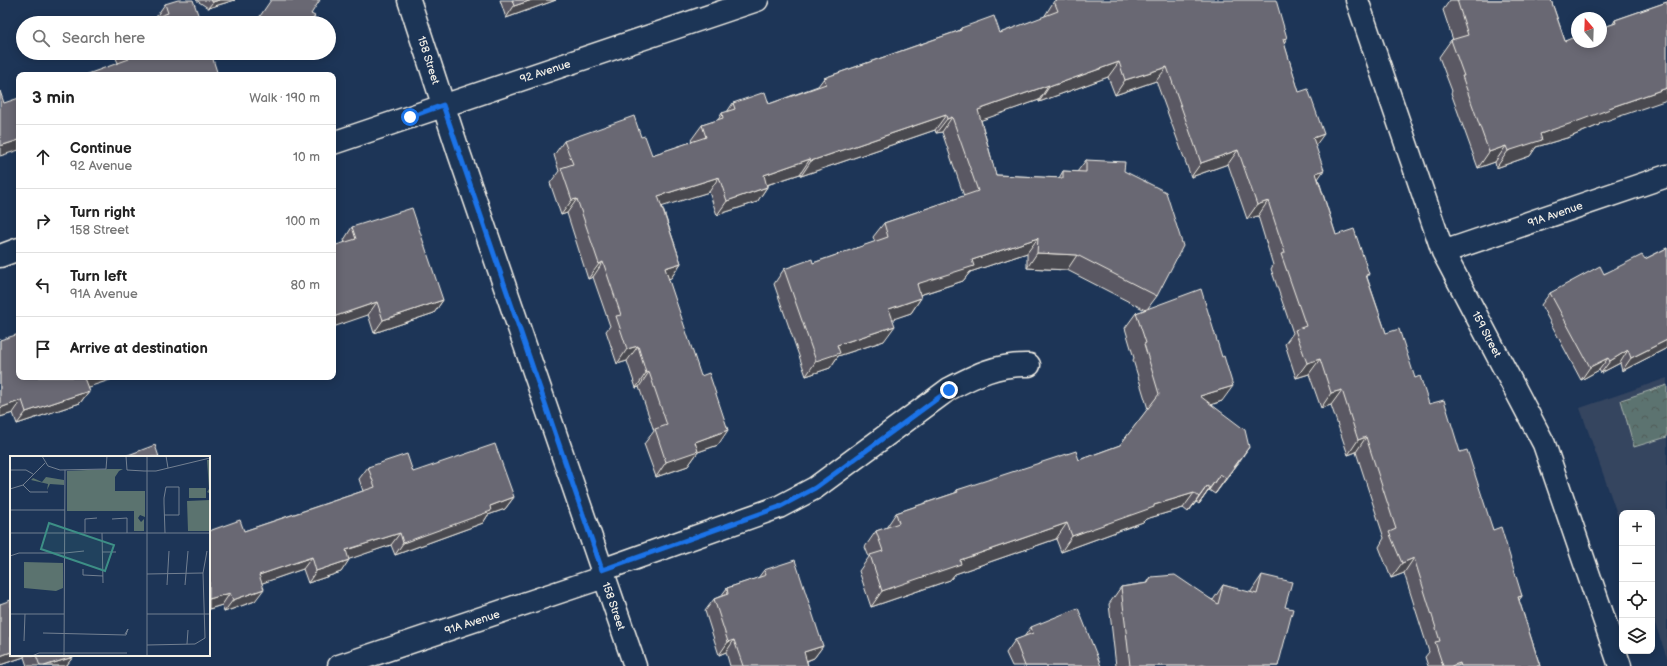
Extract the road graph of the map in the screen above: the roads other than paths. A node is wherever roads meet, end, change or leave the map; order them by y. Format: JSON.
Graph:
{"nodes":[{"id":1,"x":409,"y":0,"type":"edge"},
{"id":2,"x":757,"y":0,"type":"edge"},
{"id":3,"x":1357,"y":0,"type":"edge"},
{"id":4,"x":443,"y":105,"type":"junction"},
{"id":5,"x":336,"y":142,"type":"edge"},
{"id":6,"x":1667,"y":176,"type":"edge"},
{"id":7,"x":16,"y":250,"type":"edge"},
{"id":8,"x":1443,"y":252,"type":"junction"},
{"id":9,"x":0,"y":256,"type":"edge"},
{"id":10,"x":1029,"y":365,"type":"dead end"},
{"id":11,"x":603,"y":573,"type":"junction"},
{"id":12,"x":339,"y":666,"type":"edge"},
{"id":13,"x":635,"y":666,"type":"edge"},
{"id":14,"x":1620,"y":666,"type":"edge"}],
"edges":[{"from":1,"to":4,"type":"street","name":"158 Street"},
{"from":2,"to":4,"type":"street","name":"92 Avenue"},
{"from":3,"to":8,"type":"street","name":"159 Street"},
{"from":4,"to":5,"type":"street","name":"92 Avenue"},
{"from":4,"to":11,"type":"street","name":"158 Street"},
{"from":6,"to":8,"type":"street","name":"91A Avenue"},
{"from":7,"to":9,"type":"street"},
{"from":8,"to":14,"type":"street","name":"159 Street"},
{"from":10,"to":11,"type":"street","name":"91A Avenue"},
{"from":11,"to":12,"type":"street","name":"91A Avenue"},
{"from":11,"to":13,"type":"street","name":"158 Street"}]}
